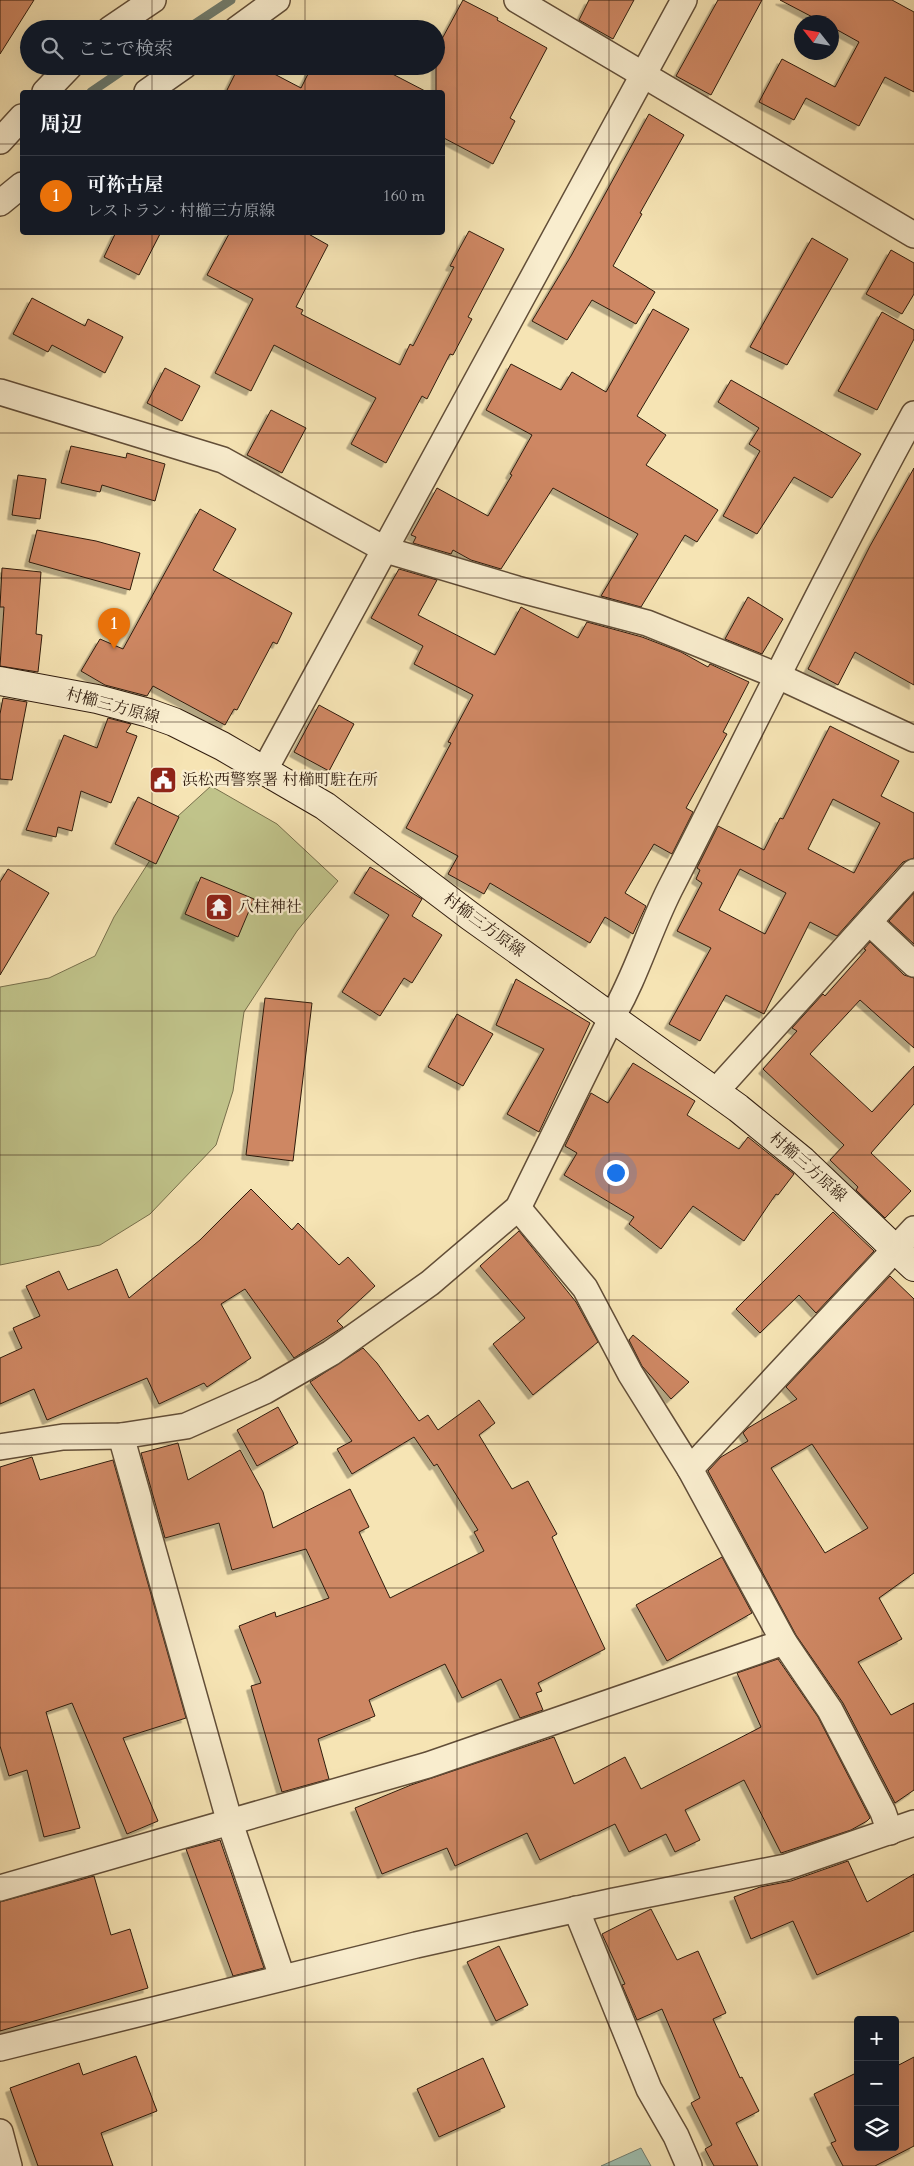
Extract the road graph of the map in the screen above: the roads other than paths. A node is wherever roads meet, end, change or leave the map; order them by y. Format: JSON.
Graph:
{"nodes":[{"id":1,"x":153,"y":0,"type":"edge"},
{"id":2,"x":277,"y":0,"type":"edge"},
{"id":3,"x":517,"y":0,"type":"edge"},
{"id":4,"x":684,"y":0,"type":"edge"},
{"id":5,"x":123,"y":20,"type":"edge"},
{"id":6,"x":249,"y":20,"type":"edge"},
{"id":7,"x":643,"y":72,"type":"junction"},
{"id":8,"x":61,"y":75,"type":"edge"},
{"id":9,"x":171,"y":75,"type":"edge"},
{"id":10,"x":47,"y":90,"type":"edge"},
{"id":11,"x":150,"y":90,"type":"edge"},
{"id":12,"x":20,"y":119,"type":"edge"},
{"id":13,"x":0,"y":141,"type":"edge"},
{"id":14,"x":20,"y":187,"type":"edge"},
{"id":15,"x":0,"y":202,"type":"edge"},
{"id":16,"x":914,"y":234,"type":"edge"},
{"id":17,"x":0,"y":392,"type":"edge"},
{"id":18,"x":914,"y":414,"type":"edge"},
{"id":19,"x":386,"y":550,"type":"junction"},
{"id":20,"x":778,"y":676,"type":"junction"},
{"id":21,"x":0,"y":681,"type":"edge"},
{"id":22,"x":914,"y":739,"type":"edge"},
{"id":23,"x":264,"y":770,"type":"junction"},
{"id":24,"x":914,"y":872,"type":"edge"},
{"id":25,"x":868,"y":922,"type":"junction"},
{"id":26,"x":914,"y":964,"type":"edge"},
{"id":27,"x":612,"y":1017,"type":"junction"},
{"id":28,"x":716,"y":1091,"type":"junction"},
{"id":29,"x":518,"y":1208,"type":"junction"},
{"id":30,"x":914,"y":1229,"type":"edge"},
{"id":31,"x":905,"y":1258,"type":"edge"},
{"id":32,"x":121,"y":1436,"type":"junction"},
{"id":33,"x":0,"y":1447,"type":"edge"},
{"id":34,"x":690,"y":1469,"type":"junction"},
{"id":35,"x":784,"y":1642,"type":"junction"},
{"id":36,"x":230,"y":1823,"type":"junction"},
{"id":37,"x":914,"y":1823,"type":"edge"},
{"id":38,"x":890,"y":1832,"type":"junction"},
{"id":39,"x":0,"y":1888,"type":"edge"},
{"id":40,"x":576,"y":1909,"type":"junction"},
{"id":41,"x":282,"y":1977,"type":"junction"},
{"id":42,"x":0,"y":2048,"type":"edge"},
{"id":43,"x":0,"y":2132,"type":"edge"},
{"id":44,"x":9,"y":2166,"type":"edge"},
{"id":45,"x":689,"y":2166,"type":"edge"}],
"edges":[{"from":1,"to":5,"type":"street"},
{"from":2,"to":6,"type":"street"},
{"from":3,"to":7,"type":"street"},
{"from":4,"to":7,"type":"street"},
{"from":7,"to":16,"type":"street"},
{"from":7,"to":19,"type":"street"},
{"from":8,"to":10,"type":"street"},
{"from":9,"to":11,"type":"street"},
{"from":12,"to":13,"type":"street"},
{"from":14,"to":15,"type":"street"},
{"from":17,"to":19,"type":"street"},
{"from":18,"to":20,"type":"street"},
{"from":19,"to":20,"type":"street"},
{"from":19,"to":23,"type":"street"},
{"from":20,"to":22,"type":"street"},
{"from":20,"to":27,"type":"street"},
{"from":21,"to":23,"type":"main road","name":"村櫛三方原線"},
{"from":23,"to":27,"type":"main road","name":"村櫛三方原線"},
{"from":24,"to":25,"type":"street"},
{"from":25,"to":26,"type":"street"},
{"from":25,"to":28,"type":"street"},
{"from":27,"to":28,"type":"main road","name":"村櫛三方原線"},
{"from":27,"to":29,"type":"street"},
{"from":28,"to":31,"type":"main road","name":"村櫛三方原線"},
{"from":29,"to":32,"type":"street"},
{"from":29,"to":34,"type":"street"},
{"from":30,"to":31,"type":"street"},
{"from":31,"to":34,"type":"street"},
{"from":32,"to":33,"type":"street"},
{"from":32,"to":36,"type":"street"},
{"from":34,"to":35,"type":"street"},
{"from":35,"to":36,"type":"street"},
{"from":35,"to":38,"type":"street"},
{"from":36,"to":39,"type":"street"},
{"from":36,"to":41,"type":"street"},
{"from":37,"to":38,"type":"street"},
{"from":38,"to":40,"type":"street"},
{"from":40,"to":41,"type":"street"},
{"from":40,"to":45,"type":"street"},
{"from":41,"to":42,"type":"street"},
{"from":43,"to":44,"type":"street"}]}
